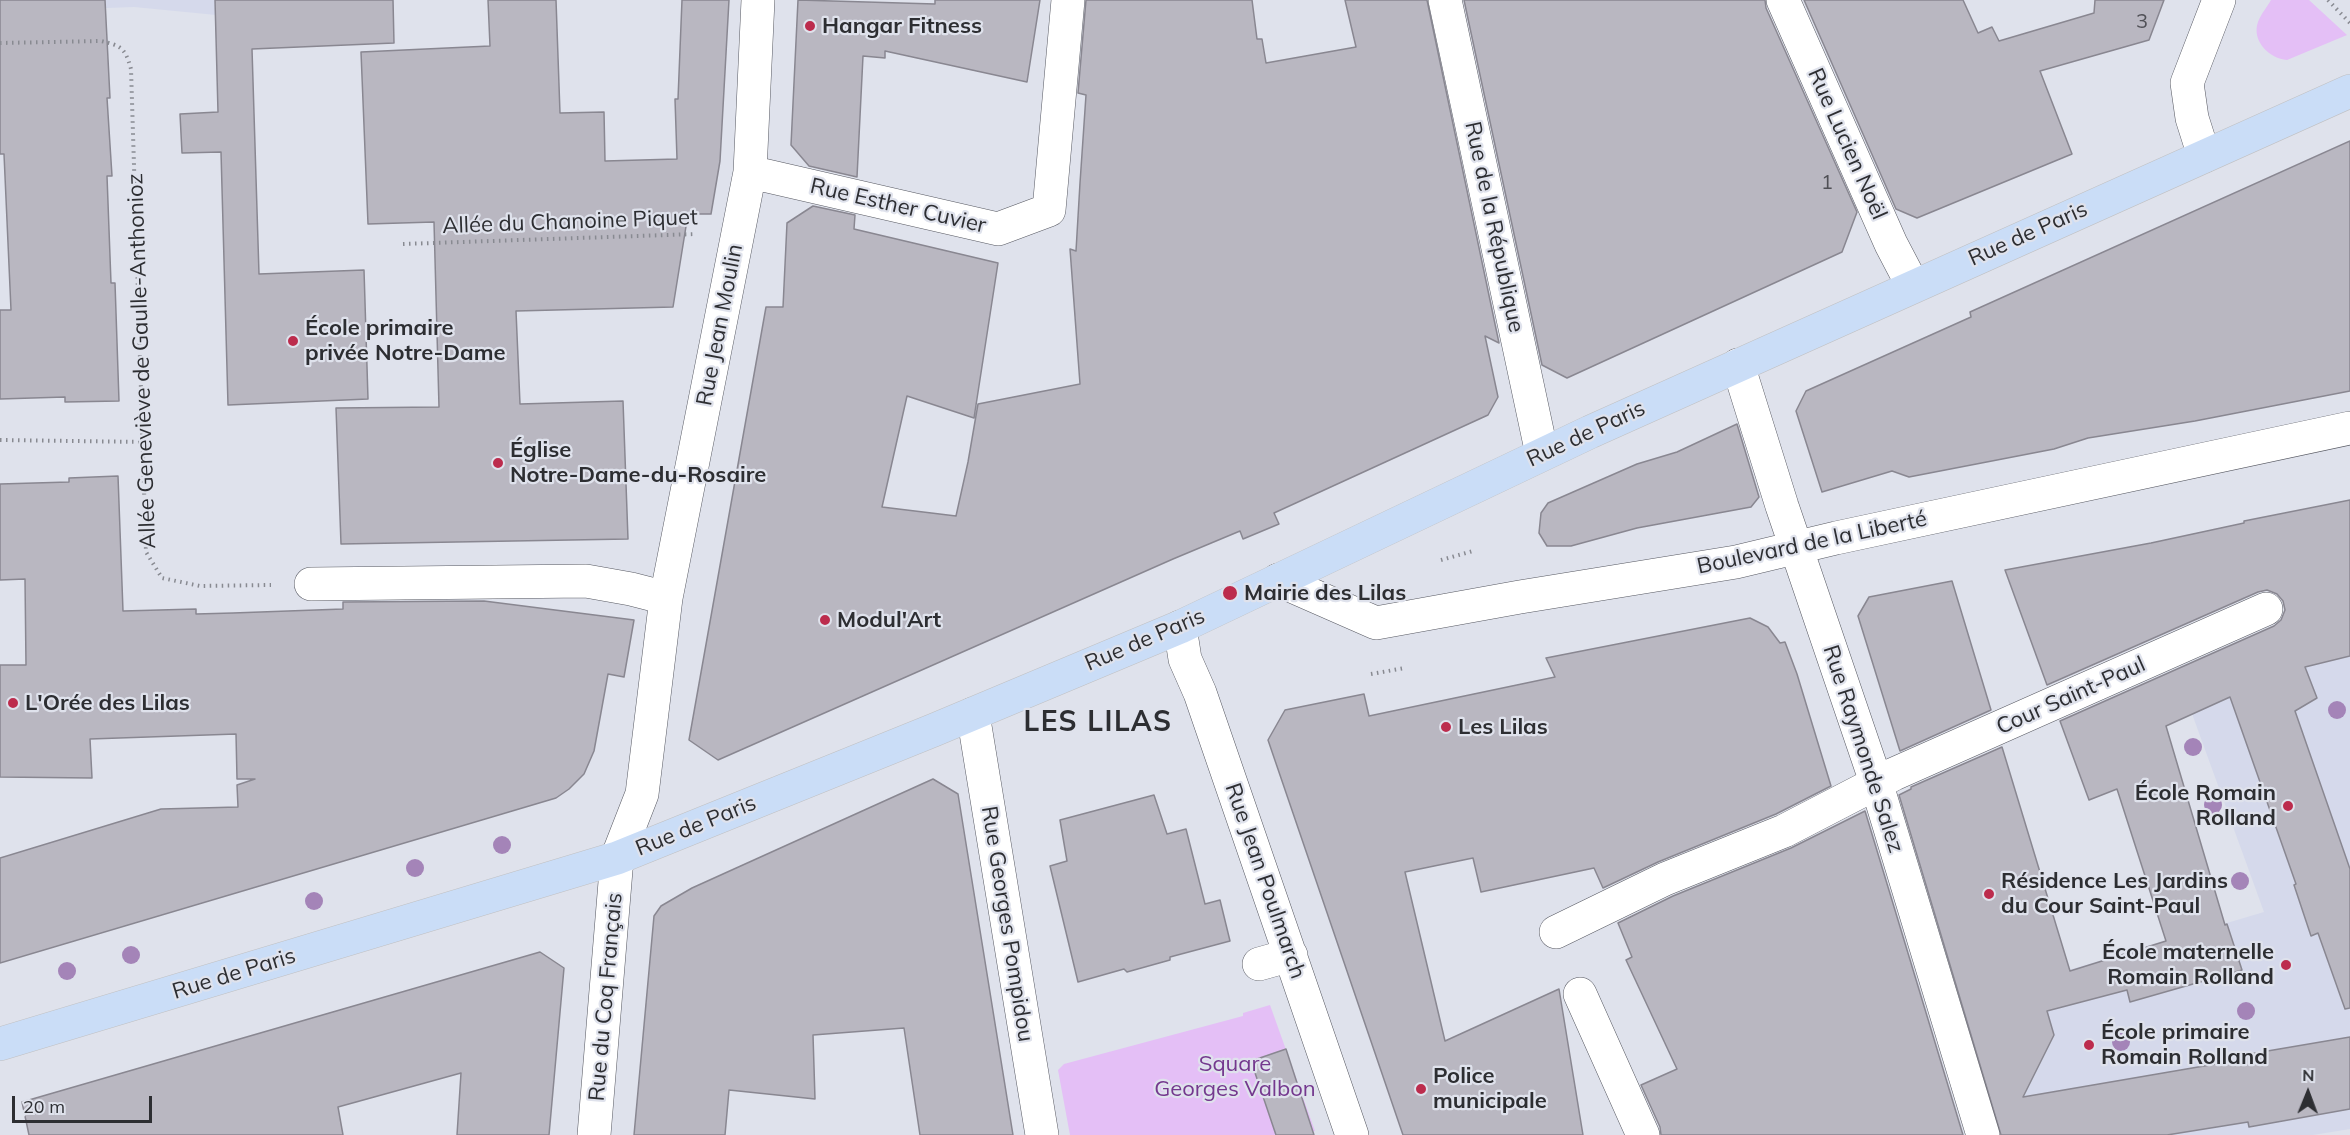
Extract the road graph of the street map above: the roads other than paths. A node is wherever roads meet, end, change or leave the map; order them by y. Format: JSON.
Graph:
{"nodes":[{"id":1,"x":758,"y":0,"type":"edge"},
{"id":2,"x":1068,"y":0,"type":"edge"},
{"id":3,"x":1445,"y":0,"type":"edge"},
{"id":4,"x":1784,"y":0,"type":"edge"},
{"id":5,"x":2219,"y":0,"type":"edge"},
{"id":6,"x":2350,"y":92,"type":"edge"},
{"id":7,"x":2204,"y":156,"type":"junction"},
{"id":8,"x":750,"y":172,"type":"junction"},
{"id":9,"x":1913,"y":286,"type":"junction"},
{"id":10,"x":1738,"y":365,"type":"junction"},
{"id":11,"x":2350,"y":428,"type":"edge"},
{"id":12,"x":1542,"y":454,"type":"junction"},
{"id":13,"x":1797,"y":549,"type":"junction"},
{"id":14,"x":1278,"y":580,"type":"junction"},
{"id":15,"x":311,"y":584,"type":"road end"},
{"id":16,"x":666,"y":598,"type":"junction"},
{"id":17,"x":2266,"y":609,"type":"dead end"},
{"id":18,"x":1180,"y":627,"type":"junction"},
{"id":19,"x":973,"y":714,"type":"junction"},
{"id":20,"x":1876,"y":782,"type":"junction"},
{"id":21,"x":617,"y":858,"type":"junction"},
{"id":22,"x":1556,"y":932,"type":"dead end"},
{"id":23,"x":1291,"y":955,"type":"junction"},
{"id":24,"x":1259,"y":964,"type":"dead end"},
{"id":25,"x":1580,"y":994,"type":"dead end"},
{"id":26,"x":0,"y":1044,"type":"edge"},
{"id":27,"x":594,"y":1135,"type":"edge"},
{"id":28,"x":1042,"y":1135,"type":"edge"},
{"id":29,"x":1352,"y":1135,"type":"edge"},
{"id":30,"x":1643,"y":1135,"type":"edge"},
{"id":31,"x":1983,"y":1135,"type":"edge"}],
"edges":[{"from":1,"to":8,"type":"street","name":"Rue Jean Moulin"},
{"from":2,"to":8,"type":"street","name":"Rue Esther Cuvier"},
{"from":3,"to":12,"type":"street","name":"Rue de la République"},
{"from":4,"to":9,"type":"street","name":"Rue Lucien Noël"},
{"from":5,"to":7,"type":"street"},
{"from":6,"to":7,"type":"main road","name":"Rue de Paris"},
{"from":7,"to":9,"type":"main road","name":"Rue de Paris"},
{"from":8,"to":16,"type":"street","name":"Rue Jean Moulin"},
{"from":9,"to":10,"type":"main road","name":"Rue de Paris"},
{"from":10,"to":12,"type":"main road","name":"Rue de Paris"},
{"from":10,"to":13,"type":"street","name":"Rue Raymonde Salez"},
{"from":11,"to":13,"type":"street","name":"Boulevard de la Liberté"},
{"from":12,"to":14,"type":"main road","name":"Rue de Paris"},
{"from":13,"to":14,"type":"street","name":"Boulevard de la Liberté"},
{"from":13,"to":20,"type":"street","name":"Rue Raymonde Salez"},
{"from":14,"to":18,"type":"main road","name":"Rue de Paris"},
{"from":15,"to":16,"type":"street"},
{"from":16,"to":21,"type":"street","name":"Rue Jean Moulin"},
{"from":17,"to":20,"type":"street","name":"Cour Saint-Paul"},
{"from":18,"to":19,"type":"main road","name":"Rue de Paris"},
{"from":18,"to":23,"type":"street","name":"Rue Jean Poulmarch"},
{"from":19,"to":21,"type":"main road","name":"Rue de Paris"},
{"from":19,"to":28,"type":"street","name":"Rue Georges Pompidou"},
{"from":20,"to":22,"type":"street","name":"Cour Saint-Paul"},
{"from":20,"to":31,"type":"street","name":"Rue Raymonde Salez"},
{"from":21,"to":26,"type":"main road","name":"Rue de Paris"},
{"from":21,"to":27,"type":"street","name":"Rue du Coq Français"},
{"from":23,"to":24,"type":"street"},
{"from":23,"to":29,"type":"street","name":"Rue Jean Poulmarch"},
{"from":25,"to":30,"type":"street"}]}
